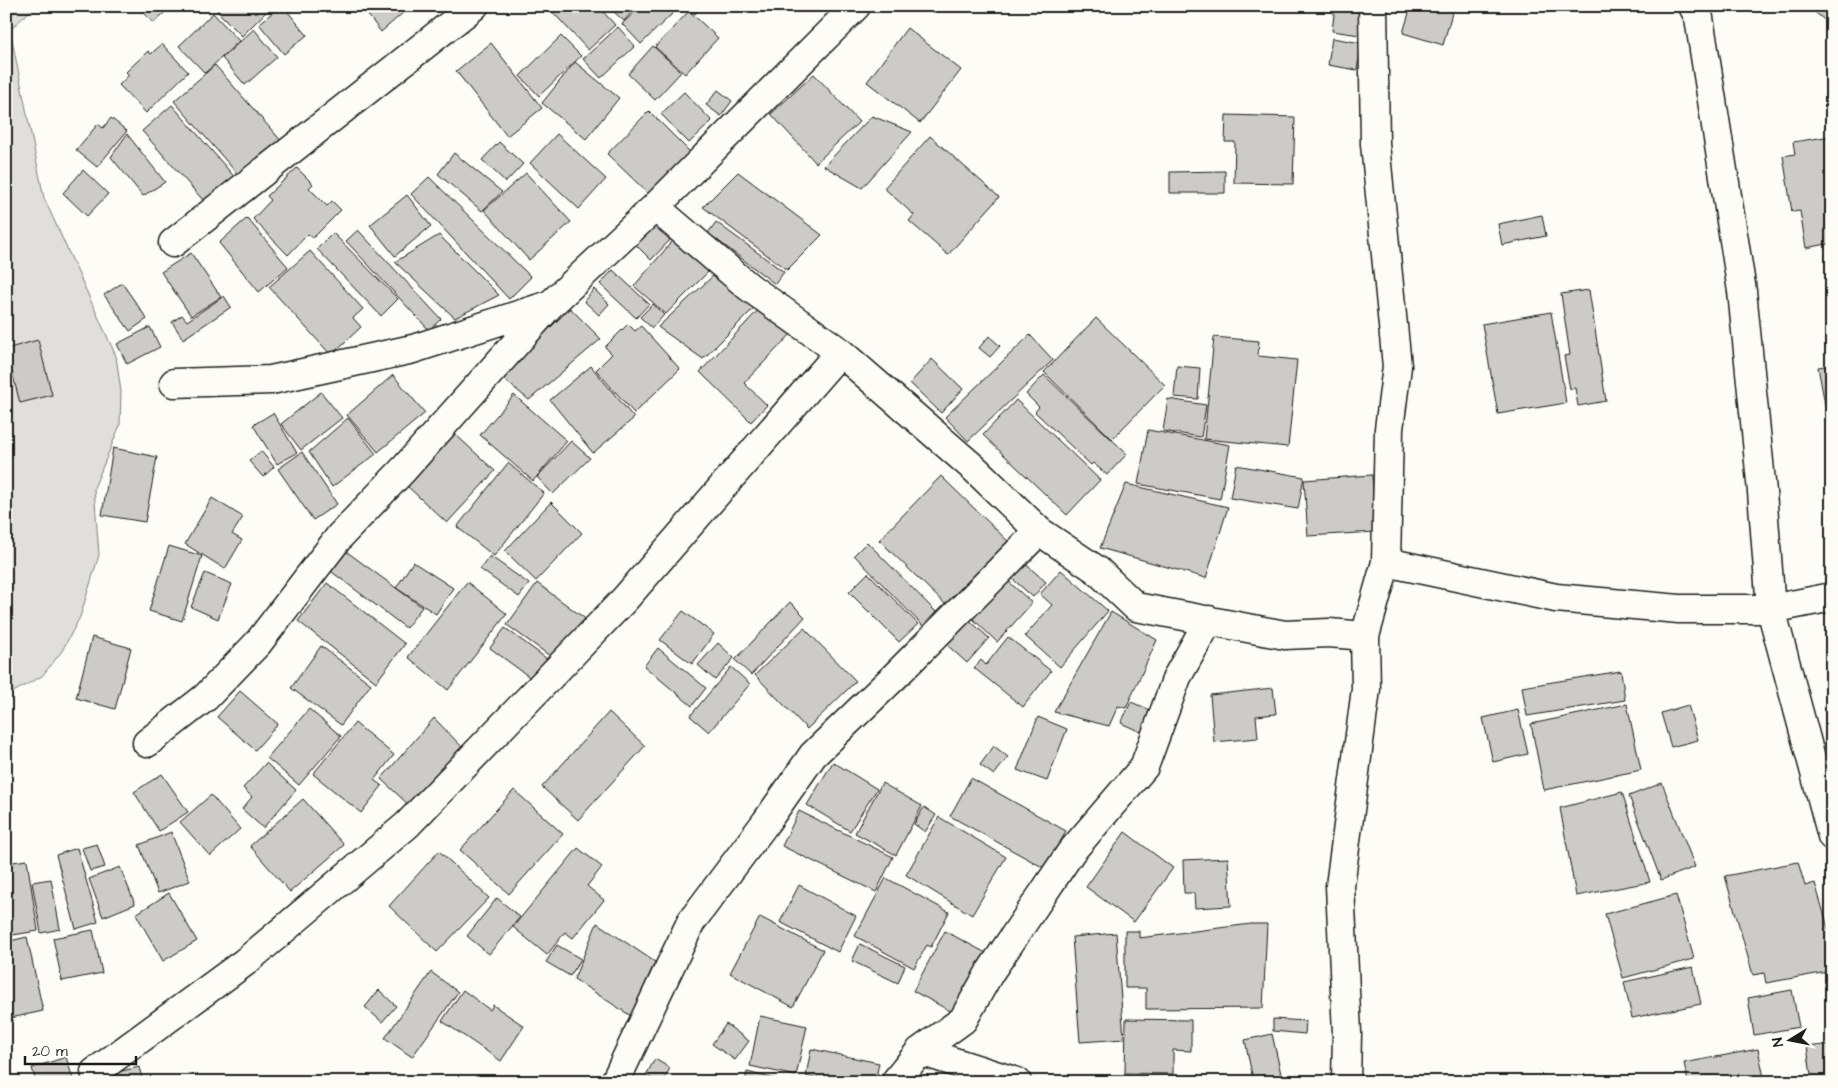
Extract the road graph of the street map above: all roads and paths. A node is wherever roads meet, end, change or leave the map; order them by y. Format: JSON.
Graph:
{"nodes":[{"id":1,"x":474,"y":6,"type":"edge"},
{"id":2,"x":856,"y":6,"type":"edge"},
{"id":3,"x":1372,"y":6,"type":"edge"},
{"id":4,"x":1693,"y":6,"type":"edge"},
{"id":5,"x":655,"y":207,"type":"junction"},
{"id":6,"x":174,"y":243,"type":"dead end"},
{"id":7,"x":550,"y":305,"type":"junction"},
{"id":8,"x":840,"y":352,"type":"junction"},
{"id":9,"x":174,"y":383,"type":"dead end"},
{"id":10,"x":1039,"y":531,"type":"junction"},
{"id":11,"x":1386,"y":562,"type":"junction"},
{"id":12,"x":1832,"y":597,"type":"edge"},
{"id":13,"x":1771,"y":609,"type":"junction"},
{"id":14,"x":1208,"y":620,"type":"junction"},
{"id":15,"x":1365,"y":636,"type":"junction"},
{"id":16,"x":148,"y":743,"type":"dead end"},
{"id":17,"x":1832,"y":836,"type":"edge"},
{"id":18,"x":920,"y":1050,"type":"junction"},
{"id":19,"x":95,"y":1072,"type":"dead end"},
{"id":20,"x":614,"y":1082,"type":"edge"},
{"id":21,"x":895,"y":1082,"type":"edge"},
{"id":22,"x":1018,"y":1082,"type":"edge"},
{"id":23,"x":1346,"y":1082,"type":"edge"}],
"edges":[{"from":1,"to":6,"type":"street"},
{"from":2,"to":5,"type":"street"},
{"from":3,"to":11,"type":"street"},
{"from":4,"to":13,"type":"street"},
{"from":5,"to":7,"type":"street"},
{"from":5,"to":8,"type":"street"},
{"from":7,"to":9,"type":"street"},
{"from":7,"to":16,"type":"street"},
{"from":8,"to":10,"type":"street"},
{"from":8,"to":19,"type":"street"},
{"from":10,"to":14,"type":"street"},
{"from":10,"to":20,"type":"street"},
{"from":11,"to":13,"type":"street"},
{"from":11,"to":15,"type":"street"},
{"from":12,"to":13,"type":"street"},
{"from":13,"to":17,"type":"street"},
{"from":14,"to":15,"type":"street"},
{"from":14,"to":18,"type":"street"},
{"from":15,"to":23,"type":"street"},
{"from":18,"to":21,"type":"street"},
{"from":18,"to":22,"type":"street"}]}
